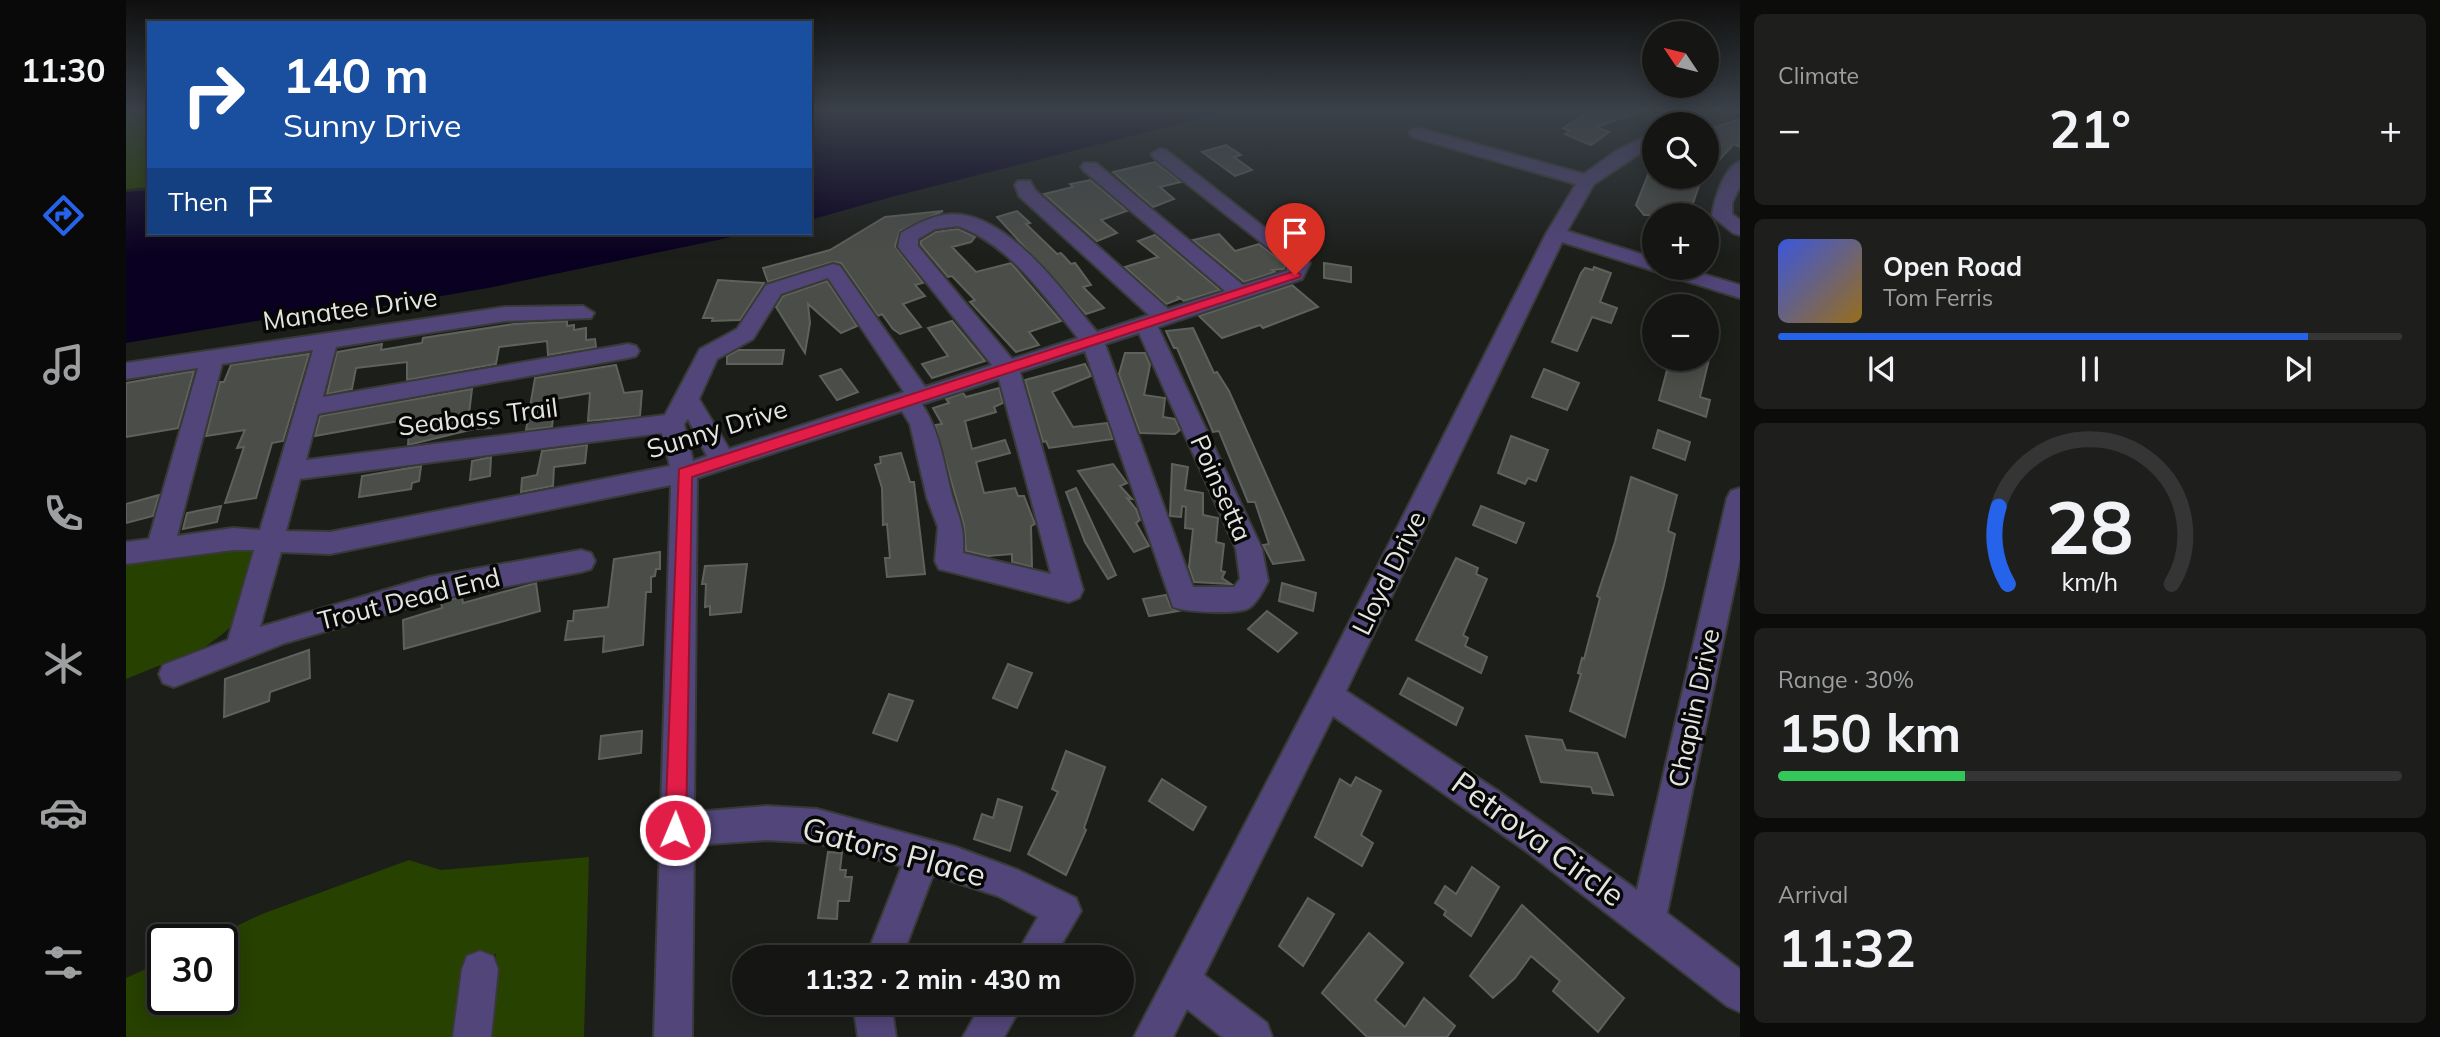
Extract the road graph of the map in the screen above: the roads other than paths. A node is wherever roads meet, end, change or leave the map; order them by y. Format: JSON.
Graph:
{"nodes":[{"id":1,"x":1167,"y":159,"type":"edge"},
{"id":2,"x":1511,"y":159,"type":"edge"},
{"id":3,"x":1620,"y":159,"type":"edge"},
{"id":4,"x":1090,"y":167,"type":"dead end"},
{"id":5,"x":1740,"y":167,"type":"edge"},
{"id":6,"x":1587,"y":181,"type":"junction"},
{"id":7,"x":1024,"y":185,"type":"dead end"},
{"id":8,"x":1740,"y":229,"type":"edge"},
{"id":9,"x":1556,"y":234,"type":"junction"},
{"id":10,"x":1642,"y":261,"type":"edge"},
{"id":11,"x":1300,"y":263,"type":"joint"},
{"id":12,"x":1702,"y":280,"type":"edge"},
{"id":13,"x":1740,"y":292,"type":"edge"},
{"id":14,"x":1240,"y":293,"type":"junction"},
{"id":15,"x":583,"y":313,"type":"dead end"},
{"id":16,"x":1155,"y":321,"type":"junction"},
{"id":17,"x":327,"y":341,"type":"junction"},
{"id":18,"x":1093,"y":341,"type":"junction"},
{"id":19,"x":628,"y":351,"type":"dead end"},
{"id":20,"x":213,"y":356,"type":"junction"},
{"id":21,"x":1008,"y":369,"type":"junction"},
{"id":22,"x":126,"y":371,"type":"edge"},
{"id":23,"x":913,"y":397,"type":"junction"},
{"id":24,"x":310,"y":407,"type":"junction"},
{"id":25,"x":680,"y":411,"type":"junction"},
{"id":26,"x":722,"y":461,"type":"junction"},
{"id":27,"x":291,"y":471,"type":"junction"},
{"id":28,"x":684,"y":473,"type":"junction"},
{"id":29,"x":1740,"y":498,"type":"edge"},
{"id":30,"x":271,"y":540,"type":"junction"},
{"id":31,"x":160,"y":548,"type":"junction"},
{"id":32,"x":126,"y":553,"type":"edge"},
{"id":33,"x":581,"y":561,"type":"dead end"},
{"id":34,"x":240,"y":648,"type":"junction"},
{"id":35,"x":174,"y":674,"type":"dead end"},
{"id":36,"x":1328,"y":696,"type":"junction"},
{"id":37,"x":675,"y":830,"type":"junction"},
{"id":38,"x":923,"y":856,"type":"junction"},
{"id":39,"x":1063,"y":911,"type":"joint"},
{"id":40,"x":1648,"y":919,"type":"junction"},
{"id":41,"x":889,"y":945,"type":"edge"},
{"id":42,"x":1041,"y":945,"type":"edge"},
{"id":43,"x":480,"y":970,"type":"dead end"},
{"id":44,"x":1181,"y":981,"type":"junction"},
{"id":45,"x":1740,"y":993,"type":"edge"},
{"id":46,"x":874,"y":1015,"type":"edge"},
{"id":47,"x":996,"y":1015,"type":"edge"},
{"id":48,"x":472,"y":1037,"type":"edge"},
{"id":49,"x":673,"y":1037,"type":"edge"},
{"id":50,"x":877,"y":1037,"type":"edge"},
{"id":51,"x":982,"y":1037,"type":"edge"},
{"id":52,"x":1153,"y":1037,"type":"edge"},
{"id":53,"x":1253,"y":1037,"type":"edge"}],
"edges":[{"from":1,"to":11,"type":"street"},
{"from":2,"to":6,"type":"street"},
{"from":3,"to":6,"type":"street","name":"Lloyd Drive"},
{"from":4,"to":14,"type":"street"},
{"from":5,"to":8,"type":"street"},
{"from":6,"to":9,"type":"street","name":"Lloyd Drive"},
{"from":7,"to":16,"type":"street"},
{"from":9,"to":10,"type":"street"},
{"from":9,"to":36,"type":"street","name":"Lloyd Drive"},
{"from":11,"to":14,"type":"street","name":"Sunny Drive"},
{"from":12,"to":13,"type":"street"},
{"from":14,"to":16,"type":"street","name":"Sunny Drive"},
{"from":15,"to":17,"type":"street","name":"Manatee Drive"},
{"from":16,"to":18,"type":"street","name":"Sunny Drive"},
{"from":16,"to":18,"type":"street","name":"Poinsetta"},
{"from":17,"to":20,"type":"street","name":"Manatee Drive"},
{"from":17,"to":24,"type":"street"},
{"from":18,"to":21,"type":"street","name":"Sunny Drive"},
{"from":18,"to":21,"type":"street"},
{"from":19,"to":24,"type":"street"},
{"from":20,"to":22,"type":"street","name":"Manatee Drive"},
{"from":20,"to":31,"type":"street"},
{"from":21,"to":23,"type":"street","name":"Sunny Drive"},
{"from":21,"to":23,"type":"street"},
{"from":23,"to":25,"type":"street"},
{"from":23,"to":26,"type":"street","name":"Sunny Drive"},
{"from":24,"to":27,"type":"street"},
{"from":25,"to":26,"type":"street"},
{"from":25,"to":27,"type":"street","name":"Seabass Trail"},
{"from":25,"to":28,"type":"street"},
{"from":26,"to":28,"type":"street","name":"Sunny Drive"},
{"from":27,"to":30,"type":"street"},
{"from":28,"to":30,"type":"street","name":"Sunny Drive"},
{"from":28,"to":37,"type":"street"},
{"from":29,"to":40,"type":"street","name":"Chaplin Drive"},
{"from":30,"to":31,"type":"street","name":"Sunny Drive"},
{"from":30,"to":34,"type":"street"},
{"from":31,"to":32,"type":"street","name":"Sunny Drive"},
{"from":33,"to":34,"type":"street","name":"Trout Dead End"},
{"from":34,"to":35,"type":"street","name":"Trout Dead End"},
{"from":36,"to":40,"type":"street","name":"Petrova Circle"},
{"from":36,"to":44,"type":"street","name":"Lloyd Drive"},
{"from":37,"to":38,"type":"street","name":"Gators Place"},
{"from":37,"to":49,"type":"street"},
{"from":38,"to":39,"type":"street","name":"Gators Place"},
{"from":38,"to":41,"type":"street"},
{"from":39,"to":42,"type":"street"},
{"from":40,"to":45,"type":"street","name":"Petrova Circle"},
{"from":43,"to":48,"type":"street"},
{"from":44,"to":52,"type":"street","name":"Lloyd Drive"},
{"from":44,"to":53,"type":"street"},
{"from":46,"to":50,"type":"street"},
{"from":47,"to":51,"type":"street"}]}
